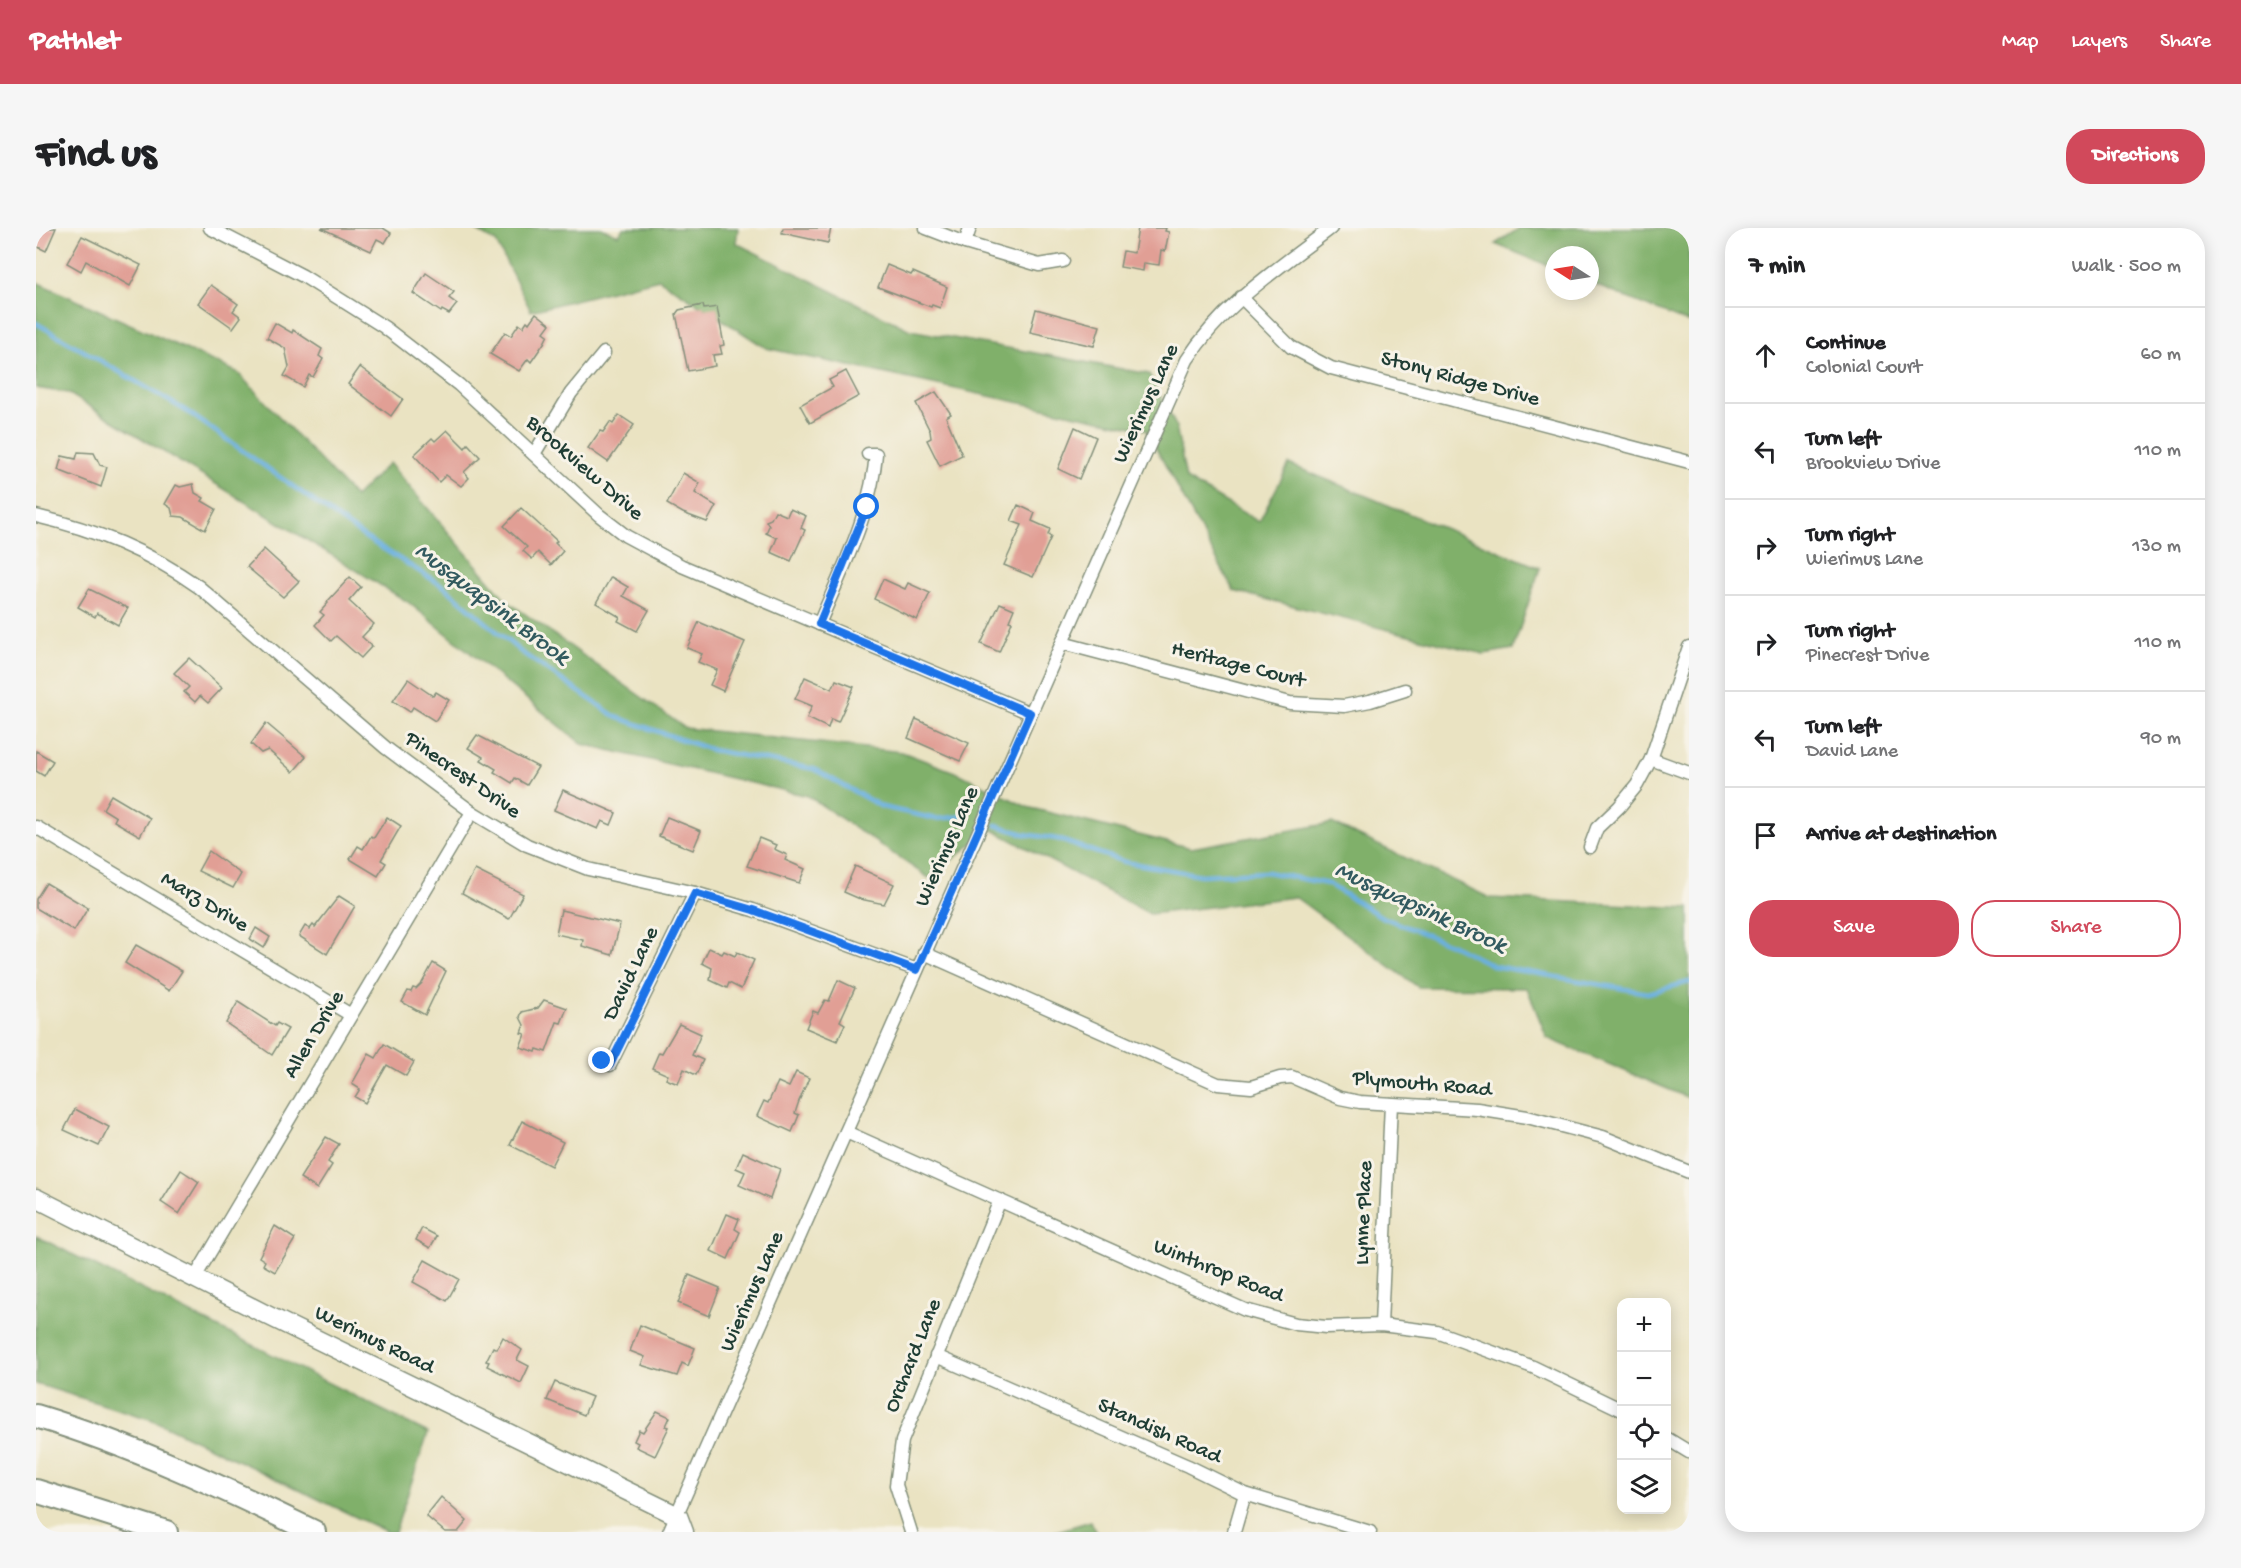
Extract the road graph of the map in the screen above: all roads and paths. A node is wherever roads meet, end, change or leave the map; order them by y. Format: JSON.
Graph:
{"nodes":[{"id":1,"x":210,"y":228,"type":"edge"},
{"id":2,"x":926,"y":228,"type":"edge"},
{"id":3,"x":970,"y":228,"type":"edge"},
{"id":4,"x":1331,"y":228,"type":"edge"},
{"id":5,"x":965,"y":243,"type":"junction"},
{"id":6,"x":1063,"y":261,"type":"dead end"},
{"id":7,"x":1241,"y":297,"type":"junction"},
{"id":8,"x":604,"y":353,"type":"dead end"},
{"id":9,"x":534,"y":454,"type":"junction"},
{"id":10,"x":868,"y":454,"type":"dead end"},
{"id":11,"x":1689,"y":462,"type":"edge"},
{"id":12,"x":36,"y":516,"type":"edge"},
{"id":13,"x":819,"y":624,"type":"junction"},
{"id":14,"x":1062,"y":643,"type":"junction"},
{"id":15,"x":1689,"y":647,"type":"edge"},
{"id":16,"x":1405,"y":690,"type":"dead end"},
{"id":17,"x":1030,"y":713,"type":"junction"},
{"id":18,"x":1651,"y":759,"type":"junction"},
{"id":19,"x":1689,"y":773,"type":"edge"},
{"id":20,"x":472,"y":812,"type":"junction"},
{"id":21,"x":36,"y":827,"type":"edge"},
{"id":22,"x":1590,"y":847,"type":"dead end"},
{"id":23,"x":695,"y":893,"type":"junction"},
{"id":24,"x":924,"y":953,"type":"junction"},
{"id":25,"x":917,"y":970,"type":"junction"},
{"id":26,"x":351,"y":1015,"type":"junction"},
{"id":27,"x":602,"y":1061,"type":"dead end"},
{"id":28,"x":1391,"y":1104,"type":"junction"},
{"id":29,"x":846,"y":1132,"type":"junction"},
{"id":30,"x":1689,"y":1173,"type":"edge"},
{"id":31,"x":36,"y":1198,"type":"edge"},
{"id":32,"x":1000,"y":1200,"type":"junction"},
{"id":33,"x":194,"y":1279,"type":"junction"},
{"id":34,"x":1381,"y":1325,"type":"junction"},
{"id":35,"x":936,"y":1356,"type":"junction"},
{"id":36,"x":1617,"y":1408,"type":"edge"},
{"id":37,"x":36,"y":1416,"type":"edge"},
{"id":38,"x":1671,"y":1441,"type":"edge"},
{"id":39,"x":1689,"y":1452,"type":"edge"},
{"id":40,"x":36,"y":1491,"type":"edge"},
{"id":41,"x":1245,"y":1494,"type":"junction"},
{"id":42,"x":677,"y":1527,"type":"edge"},
{"id":43,"x":166,"y":1532,"type":"edge"},
{"id":44,"x":314,"y":1532,"type":"edge"},
{"id":45,"x":910,"y":1532,"type":"edge"},
{"id":46,"x":1234,"y":1532,"type":"edge"},
{"id":47,"x":1370,"y":1532,"type":"edge"}],
"edges":[{"from":1,"to":9,"type":"street","name":"Brookview Drive"},
{"from":2,"to":5,"type":"street"},
{"from":3,"to":5,"type":"street"},
{"from":4,"to":7,"type":"street","name":"Wierimus Lane"},
{"from":5,"to":6,"type":"street"},
{"from":7,"to":11,"type":"street","name":"Stony Ridge Drive"},
{"from":7,"to":14,"type":"street","name":"Wierimus Lane"},
{"from":8,"to":9,"type":"street"},
{"from":9,"to":13,"type":"street","name":"Brookview Drive"},
{"from":10,"to":13,"type":"street"},
{"from":12,"to":20,"type":"street","name":"Pinecrest Drive"},
{"from":13,"to":17,"type":"street","name":"Brookview Drive"},
{"from":14,"to":16,"type":"street","name":"Heritage Court"},
{"from":14,"to":17,"type":"street","name":"Wierimus Lane"},
{"from":15,"to":18,"type":"street"},
{"from":17,"to":24,"type":"street","name":"Wierimus Lane"},
{"from":18,"to":19,"type":"street"},
{"from":18,"to":22,"type":"street"},
{"from":20,"to":23,"type":"street","name":"Pinecrest Drive"},
{"from":20,"to":26,"type":"street","name":"Allen Drive"},
{"from":21,"to":26,"type":"street","name":"Marz Drive"},
{"from":23,"to":25,"type":"street","name":"Pinecrest Drive"},
{"from":23,"to":27,"type":"street","name":"David Lane"},
{"from":24,"to":25,"type":"street","name":"Wierimus Lane"},
{"from":24,"to":28,"type":"street","name":"Plymouth Road"},
{"from":25,"to":29,"type":"street","name":"Wierimus Lane"},
{"from":26,"to":33,"type":"street","name":"Allen Drive"},
{"from":28,"to":30,"type":"street","name":"Plymouth Road"},
{"from":28,"to":34,"type":"street","name":"Lynne Place"},
{"from":29,"to":32,"type":"street","name":"Winthrop Road"},
{"from":29,"to":42,"type":"street","name":"Wierimus Lane"},
{"from":31,"to":33,"type":"main road","name":"Werimus Road"},
{"from":32,"to":34,"type":"street","name":"Winthrop Road"},
{"from":32,"to":35,"type":"street","name":"Orchard Lane"},
{"from":33,"to":42,"type":"main road","name":"Werimus Road"},
{"from":34,"to":36,"type":"street","name":"Winthrop Road"},
{"from":35,"to":41,"type":"street","name":"Standish Road"},
{"from":35,"to":45,"type":"street","name":"Orchard Lane"},
{"from":37,"to":44,"type":"highway"},
{"from":38,"to":39,"type":"street"},
{"from":40,"to":43,"type":"highway"},
{"from":41,"to":46,"type":"street"},
{"from":41,"to":47,"type":"street","name":"Standish Road"}]}
